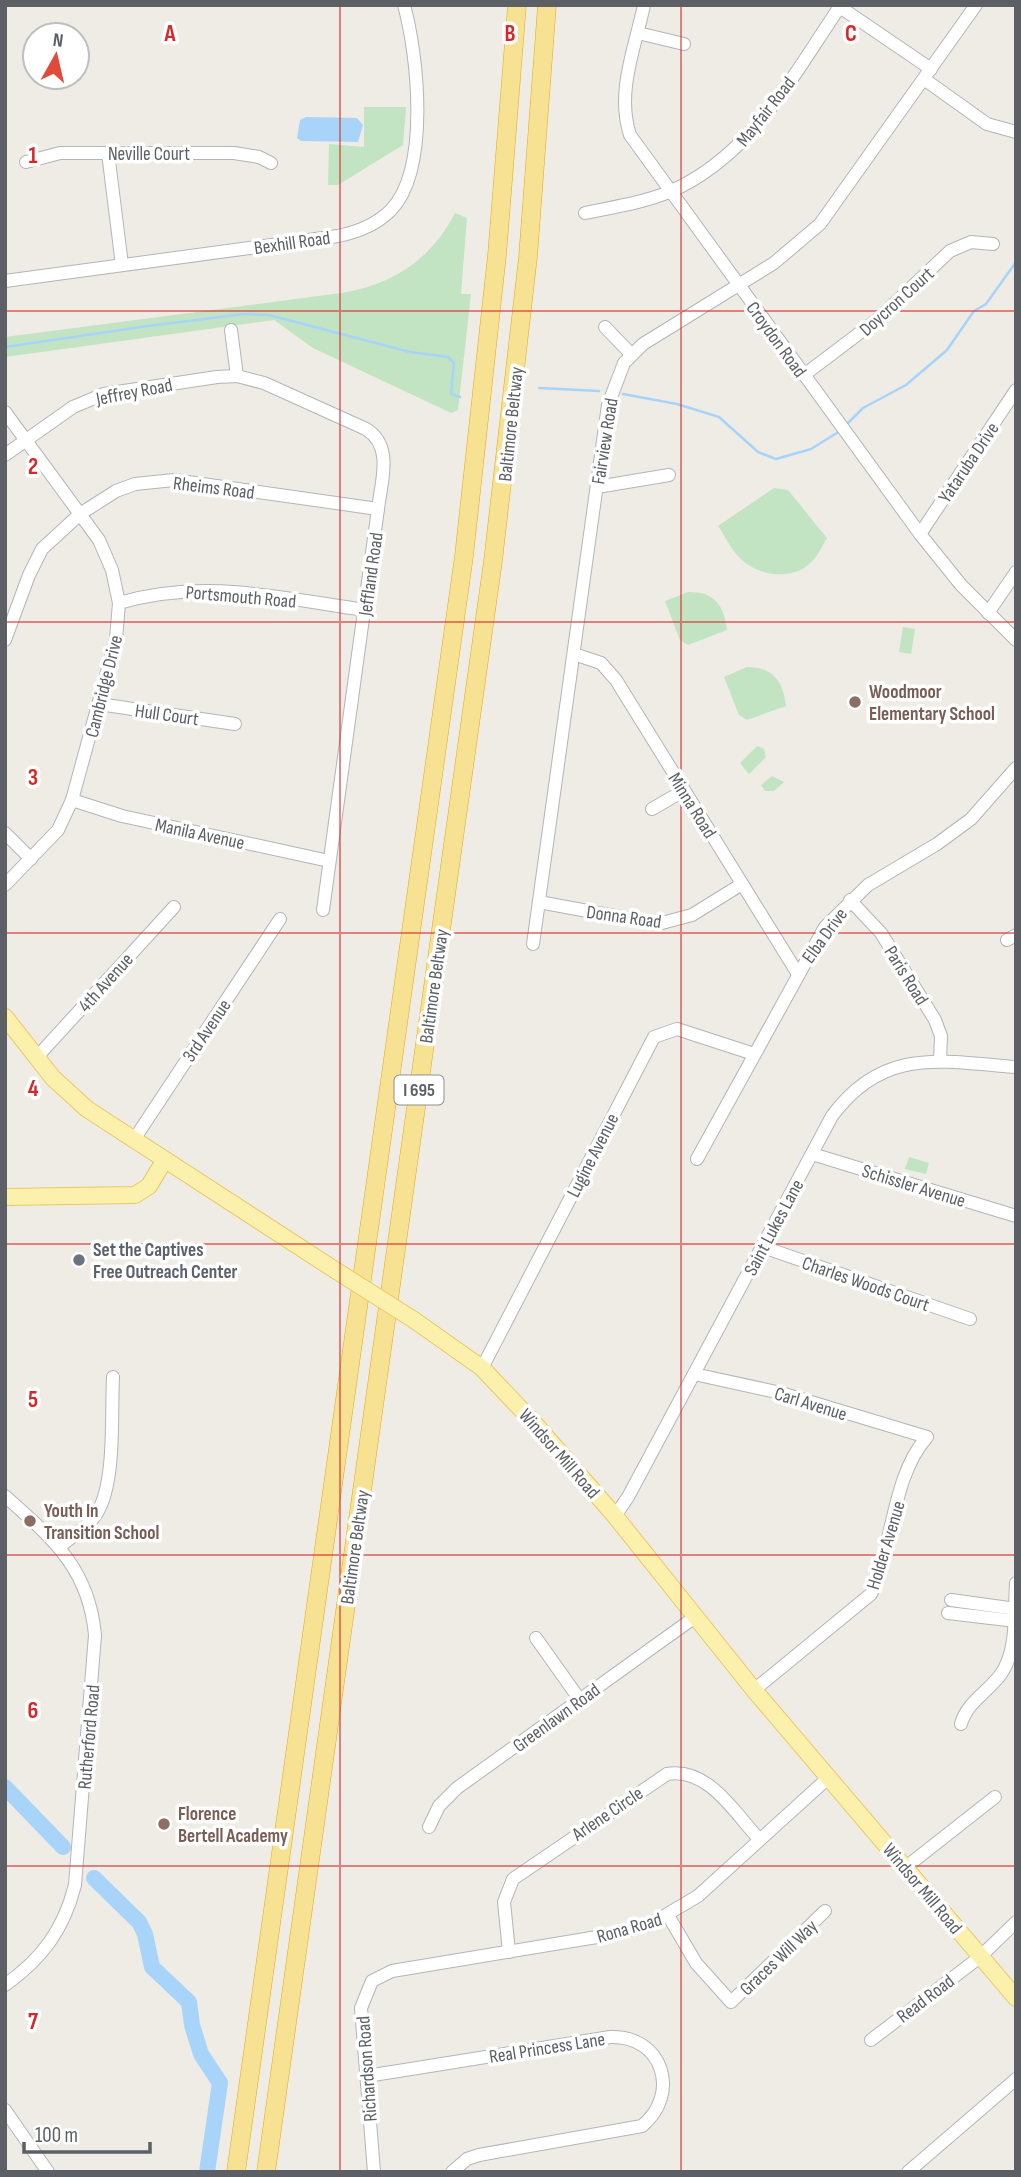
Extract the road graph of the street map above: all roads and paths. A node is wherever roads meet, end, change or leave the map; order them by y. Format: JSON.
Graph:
{"nodes":[{"id":1,"x":395,"y":5,"type":"edge"},
{"id":2,"x":404,"y":5,"type":"edge"},
{"id":3,"x":517,"y":5,"type":"edge"},
{"id":4,"x":547,"y":5,"type":"edge"},
{"id":5,"x":644,"y":5,"type":"edge"},
{"id":6,"x":976,"y":5,"type":"edge"},
{"id":7,"x":840,"y":6,"type":"edge"},
{"id":8,"x":411,"y":32,"type":"junction"},
{"id":9,"x":638,"y":33,"type":"junction"},
{"id":10,"x":684,"y":44,"type":"dead end"},
{"id":11,"x":927,"y":74,"type":"junction"},
{"id":12,"x":1016,"y":132,"type":"edge"},
{"id":13,"x":108,"y":153,"type":"junction"},
{"id":14,"x":26,"y":162,"type":"dead end"},
{"id":15,"x":271,"y":163,"type":"dead end"},
{"id":16,"x":669,"y":192,"type":"junction"},
{"id":17,"x":585,"y":213,"type":"dead end"},
{"id":18,"x":993,"y":244,"type":"dead end"},
{"id":19,"x":122,"y":265,"type":"junction"},
{"id":20,"x":5,"y":281,"type":"edge"},
{"id":21,"x":739,"y":286,"type":"junction"},
{"id":22,"x":605,"y":327,"type":"dead end"},
{"id":23,"x":231,"y":330,"type":"dead end"},
{"id":24,"x":631,"y":354,"type":"junction"},
{"id":25,"x":804,"y":375,"type":"junction"},
{"id":26,"x":237,"y":376,"type":"junction"},
{"id":27,"x":1016,"y":390,"type":"edge"},
{"id":28,"x":5,"y":412,"type":"edge"},
{"id":29,"x":27,"y":439,"type":"junction"},
{"id":30,"x":5,"y":455,"type":"edge"},
{"id":31,"x":669,"y":475,"type":"dead end"},
{"id":32,"x":597,"y":487,"type":"junction"},
{"id":33,"x":378,"y":509,"type":"junction"},
{"id":34,"x":80,"y":514,"type":"junction"},
{"id":35,"x":920,"y":534,"type":"junction"},
{"id":36,"x":1016,"y":572,"type":"edge"},
{"id":37,"x":119,"y":603,"type":"junction"},
{"id":38,"x":365,"y":610,"type":"junction"},
{"id":39,"x":988,"y":613,"type":"junction"},
{"id":40,"x":5,"y":640,"type":"edge"},
{"id":41,"x":1016,"y":640,"type":"edge"},
{"id":42,"x":574,"y":654,"type":"junction"},
{"id":43,"x":99,"y":704,"type":"junction"},
{"id":44,"x":235,"y":724,"type":"dead end"},
{"id":45,"x":1016,"y":768,"type":"edge"},
{"id":46,"x":683,"y":791,"type":"junction"},
{"id":47,"x":72,"y":800,"type":"junction"},
{"id":48,"x":652,"y":809,"type":"dead end"},
{"id":49,"x":5,"y":833,"type":"edge"},
{"id":50,"x":31,"y":859,"type":"junction"},
{"id":51,"x":329,"y":861,"type":"junction"},
{"id":52,"x":742,"y":884,"type":"junction"},
{"id":53,"x":5,"y":885,"type":"edge"},
{"id":54,"x":850,"y":900,"type":"junction"},
{"id":55,"x":539,"y":902,"type":"junction"},
{"id":56,"x":174,"y":907,"type":"dead end"},
{"id":57,"x":323,"y":910,"type":"dead end"},
{"id":58,"x":280,"y":919,"type":"dead end"},
{"id":59,"x":533,"y":944,"type":"dead end"},
{"id":60,"x":798,"y":974,"type":"junction"},
{"id":61,"x":5,"y":1017,"type":"edge"},
{"id":62,"x":754,"y":1054,"type":"junction"},
{"id":63,"x":37,"y":1058,"type":"junction"},
{"id":64,"x":940,"y":1061,"type":"junction"},
{"id":65,"x":1016,"y":1067,"type":"edge"},
{"id":66,"x":133,"y":1141,"type":"junction"},
{"id":67,"x":812,"y":1154,"type":"junction"},
{"id":68,"x":696,"y":1159,"type":"dead end"},
{"id":69,"x":164,"y":1161,"type":"junction"},
{"id":70,"x":5,"y":1197,"type":"edge"},
{"id":71,"x":1016,"y":1216,"type":"edge"},
{"id":72,"x":763,"y":1247,"type":"junction"},
{"id":73,"x":970,"y":1319,"type":"dead end"},
{"id":74,"x":482,"y":1368,"type":"junction"},
{"id":75,"x":694,"y":1374,"type":"junction"},
{"id":76,"x":113,"y":1377,"type":"dead end"},
{"id":77,"x":928,"y":1437,"type":"joint"},
{"id":78,"x":5,"y":1496,"type":"edge"},
{"id":79,"x":614,"y":1516,"type":"junction"},
{"id":80,"x":61,"y":1546,"type":"junction"},
{"id":81,"x":1016,"y":1583,"type":"edge"},
{"id":82,"x":949,"y":1607,"type":"dead end"},
{"id":83,"x":1015,"y":1615,"type":"edge"},
{"id":84,"x":695,"y":1617,"type":"junction"},
{"id":85,"x":536,"y":1639,"type":"dead end"},
{"id":86,"x":754,"y":1690,"type":"junction"},
{"id":87,"x":580,"y":1700,"type":"junction"},
{"id":88,"x":961,"y":1724,"type":"dead end"},
{"id":89,"x":828,"y":1778,"type":"junction"},
{"id":90,"x":995,"y":1797,"type":"dead end"},
{"id":91,"x":429,"y":1827,"type":"dead end"},
{"id":92,"x":759,"y":1839,"type":"junction"},
{"id":93,"x":906,"y":1867,"type":"junction"},
{"id":94,"x":825,"y":1911,"type":"dead end"},
{"id":95,"x":669,"y":1917,"type":"junction"},
{"id":96,"x":1016,"y":1922,"type":"edge"},
{"id":97,"x":509,"y":1952,"type":"junction"},
{"id":98,"x":980,"y":1957,"type":"junction"},
{"id":99,"x":464,"y":1958,"type":"joint"},
{"id":100,"x":5,"y":1985,"type":"edge"},
{"id":101,"x":1016,"y":1998,"type":"edge"},
{"id":102,"x":871,"y":2040,"type":"dead end"},
{"id":103,"x":367,"y":2076,"type":"junction"},
{"id":104,"x":1016,"y":2079,"type":"edge"},
{"id":105,"x":5,"y":2110,"type":"edge"},
{"id":106,"x":48,"y":2172,"type":"edge"},
{"id":107,"x":236,"y":2172,"type":"edge"},
{"id":108,"x":266,"y":2172,"type":"edge"},
{"id":109,"x":374,"y":2172,"type":"edge"},
{"id":110,"x":452,"y":2172,"type":"edge"},
{"id":111,"x":908,"y":2172,"type":"edge"}],
"edges":[{"from":1,"to":8,"type":"street","name":"Bexhill Road"},
{"from":2,"to":8,"type":"street","name":"Bexhill Road"},
{"from":3,"to":107,"type":"highway","name":"Baltimore Beltway","number":"I 695"},
{"from":4,"to":108,"type":"highway","name":"Baltimore Beltway","number":"I 695"},
{"from":5,"to":9,"type":"street","name":"Croydon Road"},
{"from":6,"to":11,"type":"street","name":"Fairview Road"},
{"from":7,"to":11,"type":"street"},
{"from":7,"to":16,"type":"street","name":"Mayfair Road"},
{"from":8,"to":19,"type":"street","name":"Bexhill Road"},
{"from":9,"to":10,"type":"street"},
{"from":9,"to":16,"type":"street","name":"Croydon Road"},
{"from":11,"to":12,"type":"street"},
{"from":11,"to":21,"type":"street","name":"Fairview Road"},
{"from":13,"to":14,"type":"street","name":"Neville Court"},
{"from":13,"to":15,"type":"street","name":"Neville Court"},
{"from":13,"to":19,"type":"street"},
{"from":16,"to":17,"type":"street","name":"Mayfair Road"},
{"from":16,"to":21,"type":"street","name":"Croydon Road"},
{"from":18,"to":25,"type":"street","name":"Doycron Court"},
{"from":19,"to":20,"type":"street","name":"Bexhill Road"},
{"from":21,"to":24,"type":"street","name":"Fairview Road"},
{"from":21,"to":25,"type":"street","name":"Croydon Road"},
{"from":22,"to":24,"type":"street"},
{"from":23,"to":26,"type":"street"},
{"from":24,"to":32,"type":"street","name":"Fairview Road"},
{"from":25,"to":35,"type":"street","name":"Croydon Road"},
{"from":26,"to":29,"type":"street","name":"Jeffrey Road"},
{"from":26,"to":33,"type":"street","name":"Jeffland Road"},
{"from":27,"to":35,"type":"street","name":"Yataruba Drive"},
{"from":28,"to":29,"type":"street","name":"Cambridge Drive"},
{"from":29,"to":30,"type":"street","name":"Jeffrey Road"},
{"from":29,"to":34,"type":"street","name":"Cambridge Drive"},
{"from":31,"to":32,"type":"street"},
{"from":32,"to":42,"type":"street","name":"Fairview Road"},
{"from":33,"to":34,"type":"street","name":"Rheims Road"},
{"from":33,"to":38,"type":"street","name":"Jeffland Road"},
{"from":34,"to":37,"type":"street","name":"Cambridge Drive"},
{"from":34,"to":40,"type":"street","name":"Rheims Road"},
{"from":35,"to":39,"type":"street","name":"Croydon Road"},
{"from":36,"to":39,"type":"street"},
{"from":37,"to":38,"type":"street","name":"Portsmouth Road"},
{"from":37,"to":43,"type":"street","name":"Cambridge Drive"},
{"from":38,"to":51,"type":"street","name":"Jeffland Road"},
{"from":39,"to":41,"type":"street","name":"Croydon Road"},
{"from":42,"to":46,"type":"street","name":"Minna Road"},
{"from":42,"to":55,"type":"street","name":"Fairview Road"},
{"from":43,"to":44,"type":"street","name":"Hull Court"},
{"from":43,"to":47,"type":"street","name":"Cambridge Drive"},
{"from":45,"to":54,"type":"street","name":"Elba Drive"},
{"from":46,"to":48,"type":"street"},
{"from":46,"to":52,"type":"street","name":"Minna Road"},
{"from":47,"to":50,"type":"street","name":"Cambridge Drive"},
{"from":47,"to":51,"type":"street","name":"Manila Avenue"},
{"from":49,"to":50,"type":"street"},
{"from":50,"to":53,"type":"street","name":"Cambridge Drive"},
{"from":51,"to":57,"type":"street","name":"Jeffland Road"},
{"from":52,"to":55,"type":"street","name":"Donna Road"},
{"from":52,"to":60,"type":"street","name":"Minna Road"},
{"from":54,"to":60,"type":"street","name":"Elba Drive"},
{"from":54,"to":64,"type":"street","name":"Paris Road"},
{"from":55,"to":59,"type":"street","name":"Fairview Road"},
{"from":56,"to":63,"type":"street","name":"4th Avenue"},
{"from":58,"to":66,"type":"street","name":"3rd Avenue"},
{"from":60,"to":62,"type":"street","name":"Elba Drive"},
{"from":61,"to":63,"type":"main road","name":"Windsor Mill Road"},
{"from":62,"to":68,"type":"street","name":"Elba Drive"},
{"from":62,"to":74,"type":"street","name":"Lugine Avenue"},
{"from":63,"to":66,"type":"main road","name":"Windsor Mill Road"},
{"from":64,"to":65,"type":"street","name":"Saint Lukes Lane"},
{"from":64,"to":67,"type":"street","name":"Saint Lukes Lane"},
{"from":66,"to":69,"type":"main road","name":"Windsor Mill Road"},
{"from":67,"to":71,"type":"street","name":"Schissler Avenue"},
{"from":67,"to":72,"type":"street","name":"Saint Lukes Lane"},
{"from":69,"to":70,"type":"main road"},
{"from":69,"to":74,"type":"main road","name":"Windsor Mill Road","bridge":true},
{"from":72,"to":73,"type":"street","name":"Charles Woods Court"},
{"from":72,"to":75,"type":"street","name":"Saint Lukes Lane"},
{"from":74,"to":79,"type":"main road","name":"Windsor Mill Road"},
{"from":75,"to":77,"type":"street","name":"Carl Avenue"},
{"from":75,"to":79,"type":"street","name":"Saint Lukes Lane"},
{"from":76,"to":80,"type":"street"},
{"from":77,"to":86,"type":"street","name":"Holder Avenue"},
{"from":78,"to":80,"type":"street","name":"Rutherford Road"},
{"from":79,"to":84,"type":"main road","name":"Windsor Mill Road"},
{"from":80,"to":100,"type":"street","name":"Rutherford Road"},
{"from":81,"to":83,"type":"street"},
{"from":82,"to":83,"type":"street"},
{"from":83,"to":88,"type":"street"},
{"from":84,"to":86,"type":"main road","name":"Windsor Mill Road"},
{"from":84,"to":87,"type":"street","name":"Greenlawn Road"},
{"from":85,"to":87,"type":"street"},
{"from":86,"to":89,"type":"main road","name":"Windsor Mill Road"},
{"from":87,"to":91,"type":"street","name":"Greenlawn Road"},
{"from":89,"to":92,"type":"street","name":"Rona Road"},
{"from":89,"to":93,"type":"main road","name":"Windsor Mill Road"},
{"from":90,"to":93,"type":"street"},
{"from":92,"to":95,"type":"street","name":"Rona Road"},
{"from":92,"to":97,"type":"street","name":"Arlene Circle"},
{"from":93,"to":98,"type":"main road","name":"Windsor Mill Road"},
{"from":94,"to":95,"type":"street","name":"Graces Will Way"},
{"from":95,"to":97,"type":"street","name":"Rona Road"},
{"from":96,"to":98,"type":"street","name":"Read Road"},
{"from":97,"to":99,"type":"street","name":"Rona Road"},
{"from":98,"to":101,"type":"main road","name":"Windsor Mill Road"},
{"from":98,"to":102,"type":"street","name":"Read Road"},
{"from":99,"to":103,"type":"street","name":"Richardson Road"},
{"from":103,"to":109,"type":"street","name":"Richardson Road"},
{"from":103,"to":110,"type":"street","name":"Real Princess Lane"},
{"from":104,"to":111,"type":"street"},
{"from":105,"to":106,"type":"street"}]}
